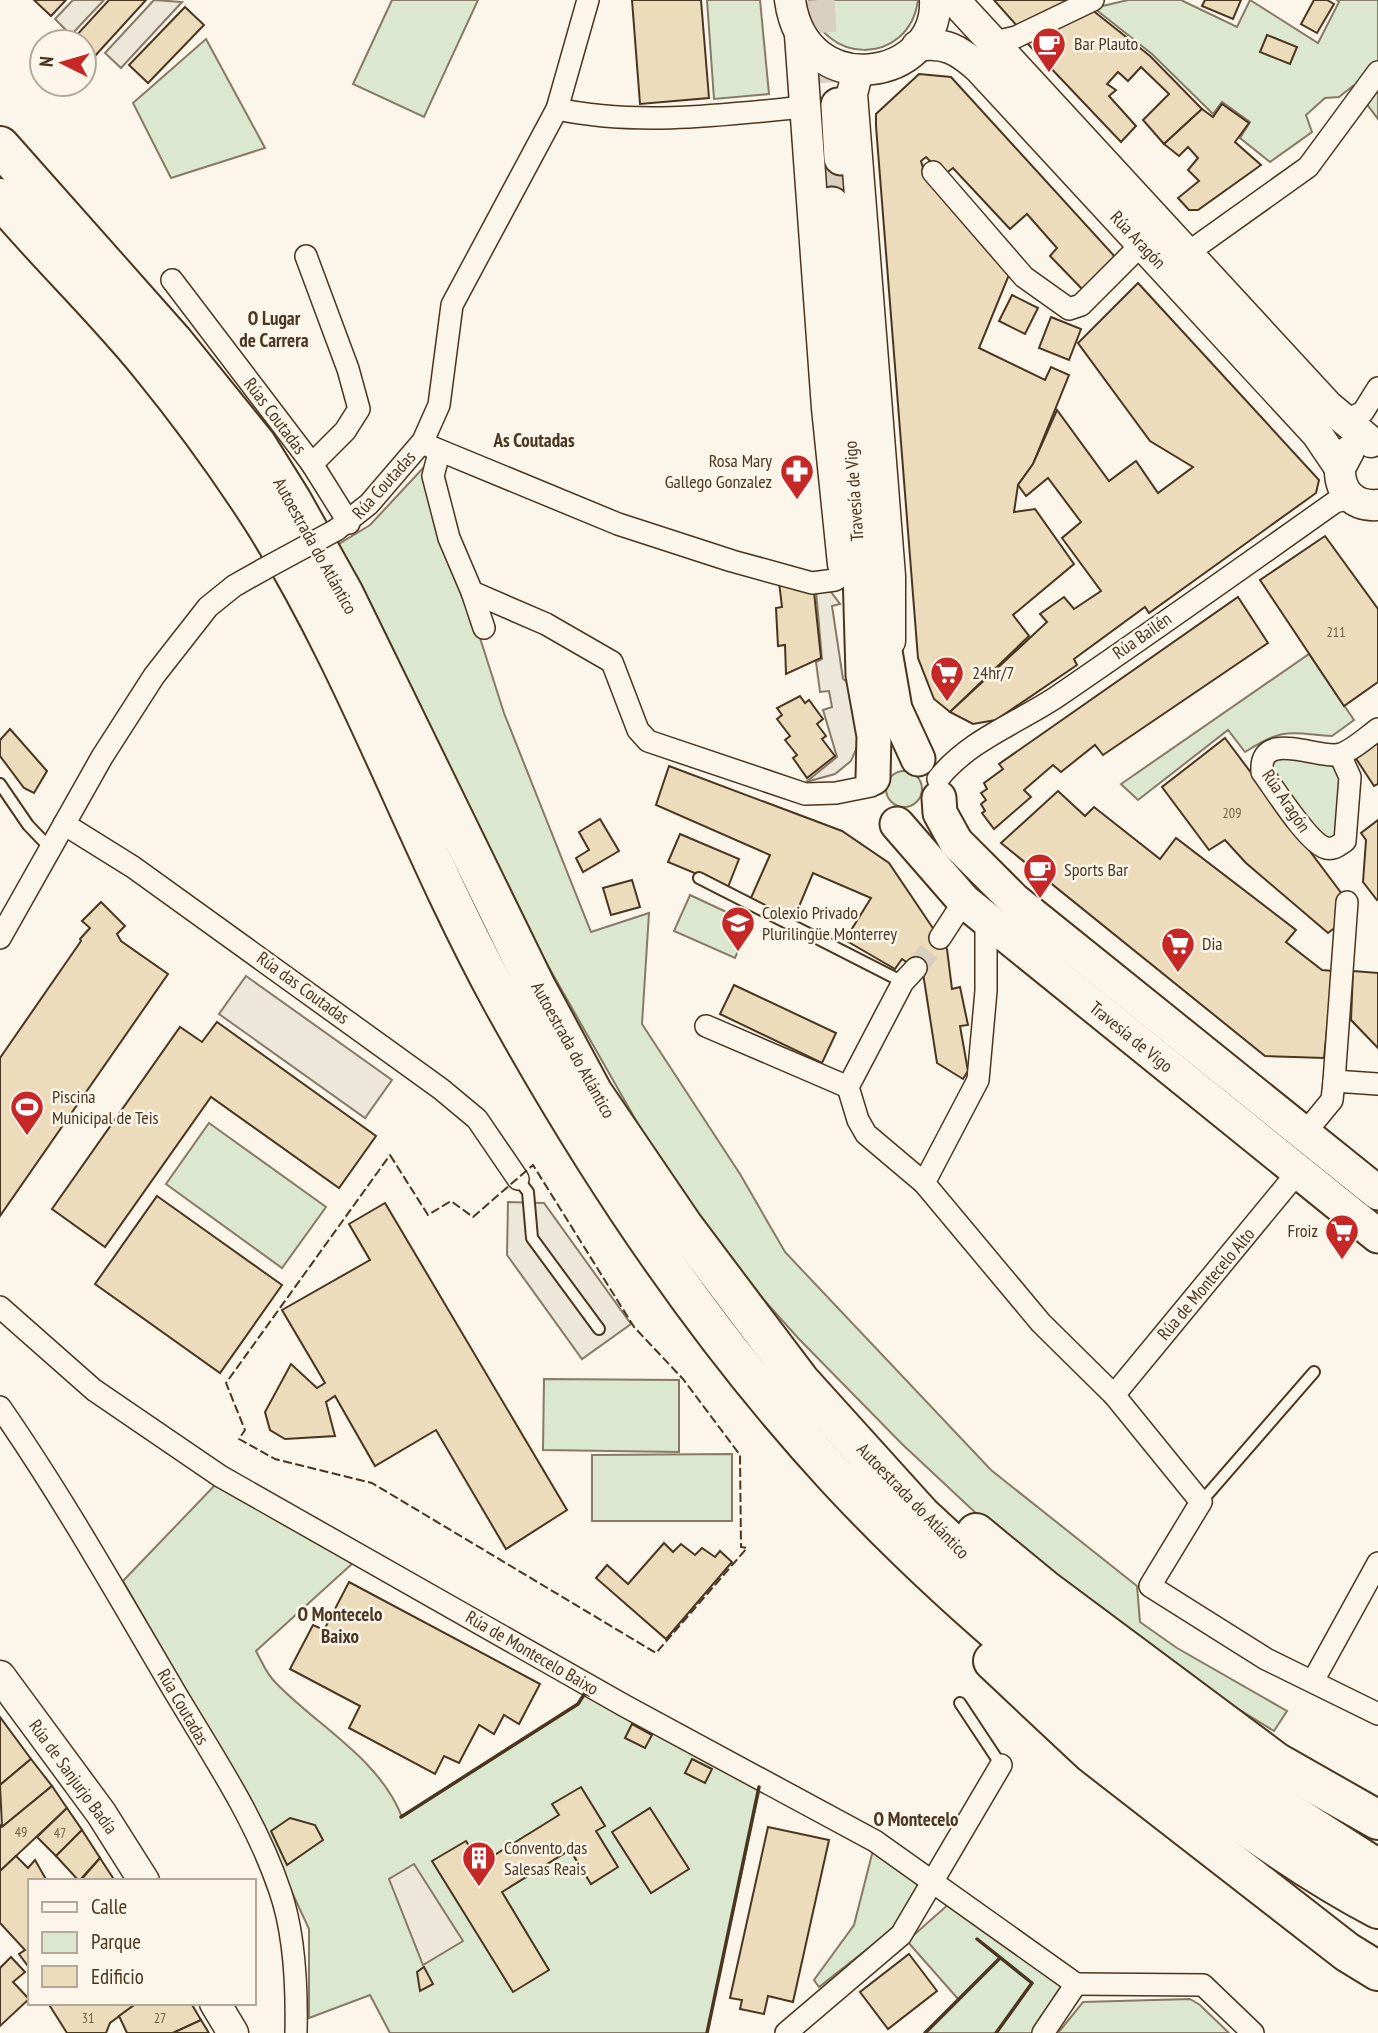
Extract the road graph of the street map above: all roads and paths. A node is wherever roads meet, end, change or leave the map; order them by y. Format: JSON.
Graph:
{"nodes":[{"id":1,"x":588,"y":0,"type":"edge"},
{"id":2,"x":790,"y":0,"type":"edge"},
{"id":3,"x":935,"y":0,"type":"edge"},
{"id":4,"x":954,"y":0,"type":"edge"},
{"id":5,"x":1093,"y":0,"type":"edge"},
{"id":6,"x":800,"y":34,"type":"junction"},
{"id":7,"x":991,"y":43,"type":"junction"},
{"id":8,"x":917,"y":46,"type":"junction"},
{"id":9,"x":858,"y":71,"type":"junction"},
{"id":10,"x":1378,"y":72,"type":"edge"},
{"id":11,"x":822,"y":106,"type":"junction"},
{"id":12,"x":557,"y":109,"type":"junction"},
{"id":13,"x":0,"y":146,"type":"edge"},
{"id":14,"x":835,"y":158,"type":"tunnel mouth"},
{"id":15,"x":933,"y":172,"type":"dead end"},
{"id":16,"x":0,"y":198,"type":"edge"},
{"id":17,"x":838,"y":203,"type":"tunnel mouth"},
{"id":18,"x":1142,"y":244,"type":"junction"},
{"id":19,"x":1186,"y":254,"type":"junction"},
{"id":20,"x":306,"y":256,"type":"dead end"},
{"id":21,"x":172,"y":280,"type":"dead end"},
{"id":22,"x":1378,"y":388,"type":"edge"},
{"id":23,"x":1344,"y":421,"type":"junction"},
{"id":24,"x":1374,"y":443,"type":"edge"},
{"id":25,"x":431,"y":447,"type":"junction"},
{"id":26,"x":312,"y":464,"type":"junction"},
{"id":27,"x":1339,"y":468,"type":"junction"},
{"id":28,"x":1371,"y":503,"type":"edge"},
{"id":29,"x":342,"y":527,"type":"junction"},
{"id":30,"x":844,"y":574,"type":"junction"},
{"id":31,"x":472,"y":592,"type":"junction"},
{"id":32,"x":484,"y":628,"type":"dead end"},
{"id":33,"x":876,"y":675,"type":"junction"},
{"id":34,"x":1378,"y":729,"type":"edge"},
{"id":35,"x":1340,"y":755,"type":"junction"},
{"id":36,"x":932,"y":779,"type":"junction"},
{"id":37,"x":872,"y":782,"type":"junction"},
{"id":38,"x":0,"y":784,"type":"edge"},
{"id":39,"x":64,"y":824,"type":"junction"},
{"id":40,"x":897,"y":824,"type":"junction"},
{"id":41,"x":50,"y":848,"type":"junction"},
{"id":42,"x":699,"y":878,"type":"dead end"},
{"id":43,"x":1347,"y":902,"type":"dead end"},
{"id":44,"x":975,"y":910,"type":"junction"},
{"id":45,"x":0,"y":938,"type":"edge"},
{"id":46,"x":940,"y":938,"type":"tunnel mouth"},
{"id":47,"x":909,"y":975,"type":"joint"},
{"id":48,"x":706,"y":1026,"type":"dead end"},
{"id":49,"x":1334,"y":1081,"type":"junction"},
{"id":50,"x":1378,"y":1084,"type":"edge"},
{"id":51,"x":848,"y":1087,"type":"junction"},
{"id":52,"x":1304,"y":1133,"type":"junction"},
{"id":53,"x":1297,"y":1173,"type":"junction"},
{"id":54,"x":518,"y":1179,"type":"joint"},
{"id":55,"x":924,"y":1183,"type":"junction"},
{"id":56,"x":1378,"y":1193,"type":"edge"},
{"id":57,"x":1378,"y":1236,"type":"edge"},
{"id":58,"x":0,"y":1307,"type":"edge"},
{"id":59,"x":598,"y":1329,"type":"dead end"},
{"id":60,"x":1314,"y":1372,"type":"dead end"},
{"id":61,"x":1114,"y":1395,"type":"junction"},
{"id":62,"x":0,"y":1407,"type":"edge"},
{"id":63,"x":881,"y":1471,"type":"junction"},
{"id":64,"x":837,"y":1478,"type":"junction"},
{"id":65,"x":1201,"y":1502,"type":"junction"},
{"id":66,"x":1378,"y":1563,"type":"edge"},
{"id":67,"x":0,"y":1676,"type":"edge"},
{"id":68,"x":1313,"y":1681,"type":"junction"},
{"id":69,"x":960,"y":1703,"type":"dead end"},
{"id":70,"x":1378,"y":1714,"type":"edge"},
{"id":71,"x":1001,"y":1765,"type":"joint"},
{"id":72,"x":1378,"y":1820,"type":"edge"},
{"id":73,"x":1378,"y":1868,"type":"edge"},
{"id":74,"x":1247,"y":1871,"type":"junction"},
{"id":75,"x":143,"y":1879,"type":"edge"},
{"id":76,"x":934,"y":1882,"type":"junction"},
{"id":77,"x":1378,"y":1909,"type":"edge"},
{"id":78,"x":1378,"y":1943,"type":"edge"},
{"id":79,"x":1378,"y":1971,"type":"edge"},
{"id":80,"x":1076,"y":1984,"type":"junction"},
{"id":81,"x":216,"y":2005,"type":"edge"},
{"id":82,"x":233,"y":2033,"type":"edge"},
{"id":83,"x":296,"y":2033,"type":"edge"},
{"id":84,"x":786,"y":2033,"type":"edge"},
{"id":85,"x":1043,"y":2033,"type":"edge"},
{"id":86,"x":1253,"y":2033,"type":"edge"}],
"edges":[{"from":1,"to":12,"type":"street","name":"Rúa Coutadas"},
{"from":2,"to":6,"type":"main road"},
{"from":3,"to":8,"type":"main road"},
{"from":4,"to":7,"type":"main road","name":"Rúa Aragón"},
{"from":5,"to":7,"type":"street"},
{"from":6,"to":9,"type":"main road"},
{"from":6,"to":11,"type":"main road"},
{"from":7,"to":19,"type":"main road","name":"Rúa Aragón"},
{"from":8,"to":9,"type":"main road"},
{"from":8,"to":18,"type":"main road","name":"Rúa Aragón"},
{"from":9,"to":33,"type":"main road"},
{"from":10,"to":19,"type":"street"},
{"from":11,"to":12,"type":"street"},
{"from":11,"to":14,"type":"main road"},
{"from":11,"to":30,"type":"main road"},
{"from":12,"to":25,"type":"street","name":"Rúa Coutadas"},
{"from":13,"to":63,"type":"highway","name":"Autoestrada do Atlántico"},
{"from":15,"to":18,"type":"street"},
{"from":16,"to":64,"type":"highway","name":"Autoestrada do Atlántico"},
{"from":17,"to":33,"type":"main road","name":"Travesía de Vigo"},
{"from":18,"to":27,"type":"main road","name":"Rúa Aragón"},
{"from":19,"to":23,"type":"main road","name":"Rúa Aragón"},
{"from":20,"to":26,"type":"street"},
{"from":21,"to":26,"type":"street","name":"Rúas Coutadas"},
{"from":22,"to":23,"type":"street"},
{"from":23,"to":24,"type":"main road","name":"Rúa Aragón"},
{"from":24,"to":27,"type":"main road"},
{"from":25,"to":29,"type":"street","name":"Rúa Coutadas"},
{"from":25,"to":30,"type":"street"},
{"from":25,"to":31,"type":"street"},
{"from":26,"to":29,"type":"street","name":"Rúas Coutadas"},
{"from":27,"to":28,"type":"main road","name":"Rúa Aragón"},
{"from":28,"to":36,"type":"street","name":"Rúa Bailén"},
{"from":29,"to":39,"type":"street","name":"Rúa Coutadas","bridge":true},
{"from":30,"to":33,"type":"main road"},
{"from":31,"to":32,"type":"street"},
{"from":31,"to":37,"type":"street"},
{"from":33,"to":36,"type":"main road","name":"Travesía de Vigo"},
{"from":33,"to":37,"type":"main road","name":"Travesía de Vigo"},
{"from":34,"to":35,"type":"street"},
{"from":35,"to":35,"type":"street","name":"Rúa Aragón"},
{"from":36,"to":37,"type":"main road"},
{"from":36,"to":40,"type":"main road"},
{"from":36,"to":52,"type":"main road","name":"Travesía de Vigo"},
{"from":37,"to":40,"type":"main road"},
{"from":38,"to":41,"type":"lane"},
{"from":39,"to":41,"type":"street","name":"Rúa Coutadas"},
{"from":39,"to":54,"type":"street","name":"Rúa das Coutadas"},
{"from":40,"to":44,"type":"main road","name":"Travesía de Vigo"},
{"from":41,"to":45,"type":"street","name":"Rúa Coutadas"},
{"from":42,"to":47,"type":"lane"},
{"from":43,"to":49,"type":"street"},
{"from":44,"to":46,"type":"street"},
{"from":44,"to":53,"type":"main road","name":"Travesía de Vigo"},
{"from":44,"to":55,"type":"street"},
{"from":47,"to":51,"type":"street"},
{"from":48,"to":51,"type":"street"},
{"from":49,"to":50,"type":"street"},
{"from":49,"to":52,"type":"street"},
{"from":51,"to":55,"type":"street"},
{"from":52,"to":56,"type":"main road","name":"Travesía de Vigo"},
{"from":53,"to":57,"type":"main road","name":"Travesía de Vigo"},
{"from":53,"to":61,"type":"street","name":"Rúa de Montecelo Alto"},
{"from":54,"to":59,"type":"lane"},
{"from":55,"to":61,"type":"street"},
{"from":58,"to":76,"type":"street","name":"Rúa de Montecelo Baixo"},
{"from":60,"to":65,"type":"lane"},
{"from":61,"to":65,"type":"street"},
{"from":62,"to":83,"type":"street","name":"Rúa Coutadas"},
{"from":63,"to":72,"type":"highway"},
{"from":63,"to":73,"type":"highway","name":"Autoestrada do Atlántico"},
{"from":64,"to":74,"type":"highway"},
{"from":64,"to":77,"type":"highway","name":"Autoestrada do Atlántico"},
{"from":65,"to":68,"type":"street"},
{"from":66,"to":68,"type":"street"},
{"from":67,"to":75,"type":"main road","name":"Rúa de Sanjurjo Badía"},
{"from":68,"to":70,"type":"street"},
{"from":69,"to":71,"type":"lane"},
{"from":71,"to":76,"type":"street"},
{"from":74,"to":78,"type":"highway"},
{"from":74,"to":79,"type":"highway"},
{"from":76,"to":80,"type":"street","name":"Rúa de Montecelo Baixo"},
{"from":76,"to":84,"type":"street"},
{"from":80,"to":85,"type":"street"},
{"from":80,"to":86,"type":"street"},
{"from":81,"to":82,"type":"main road"}]}
